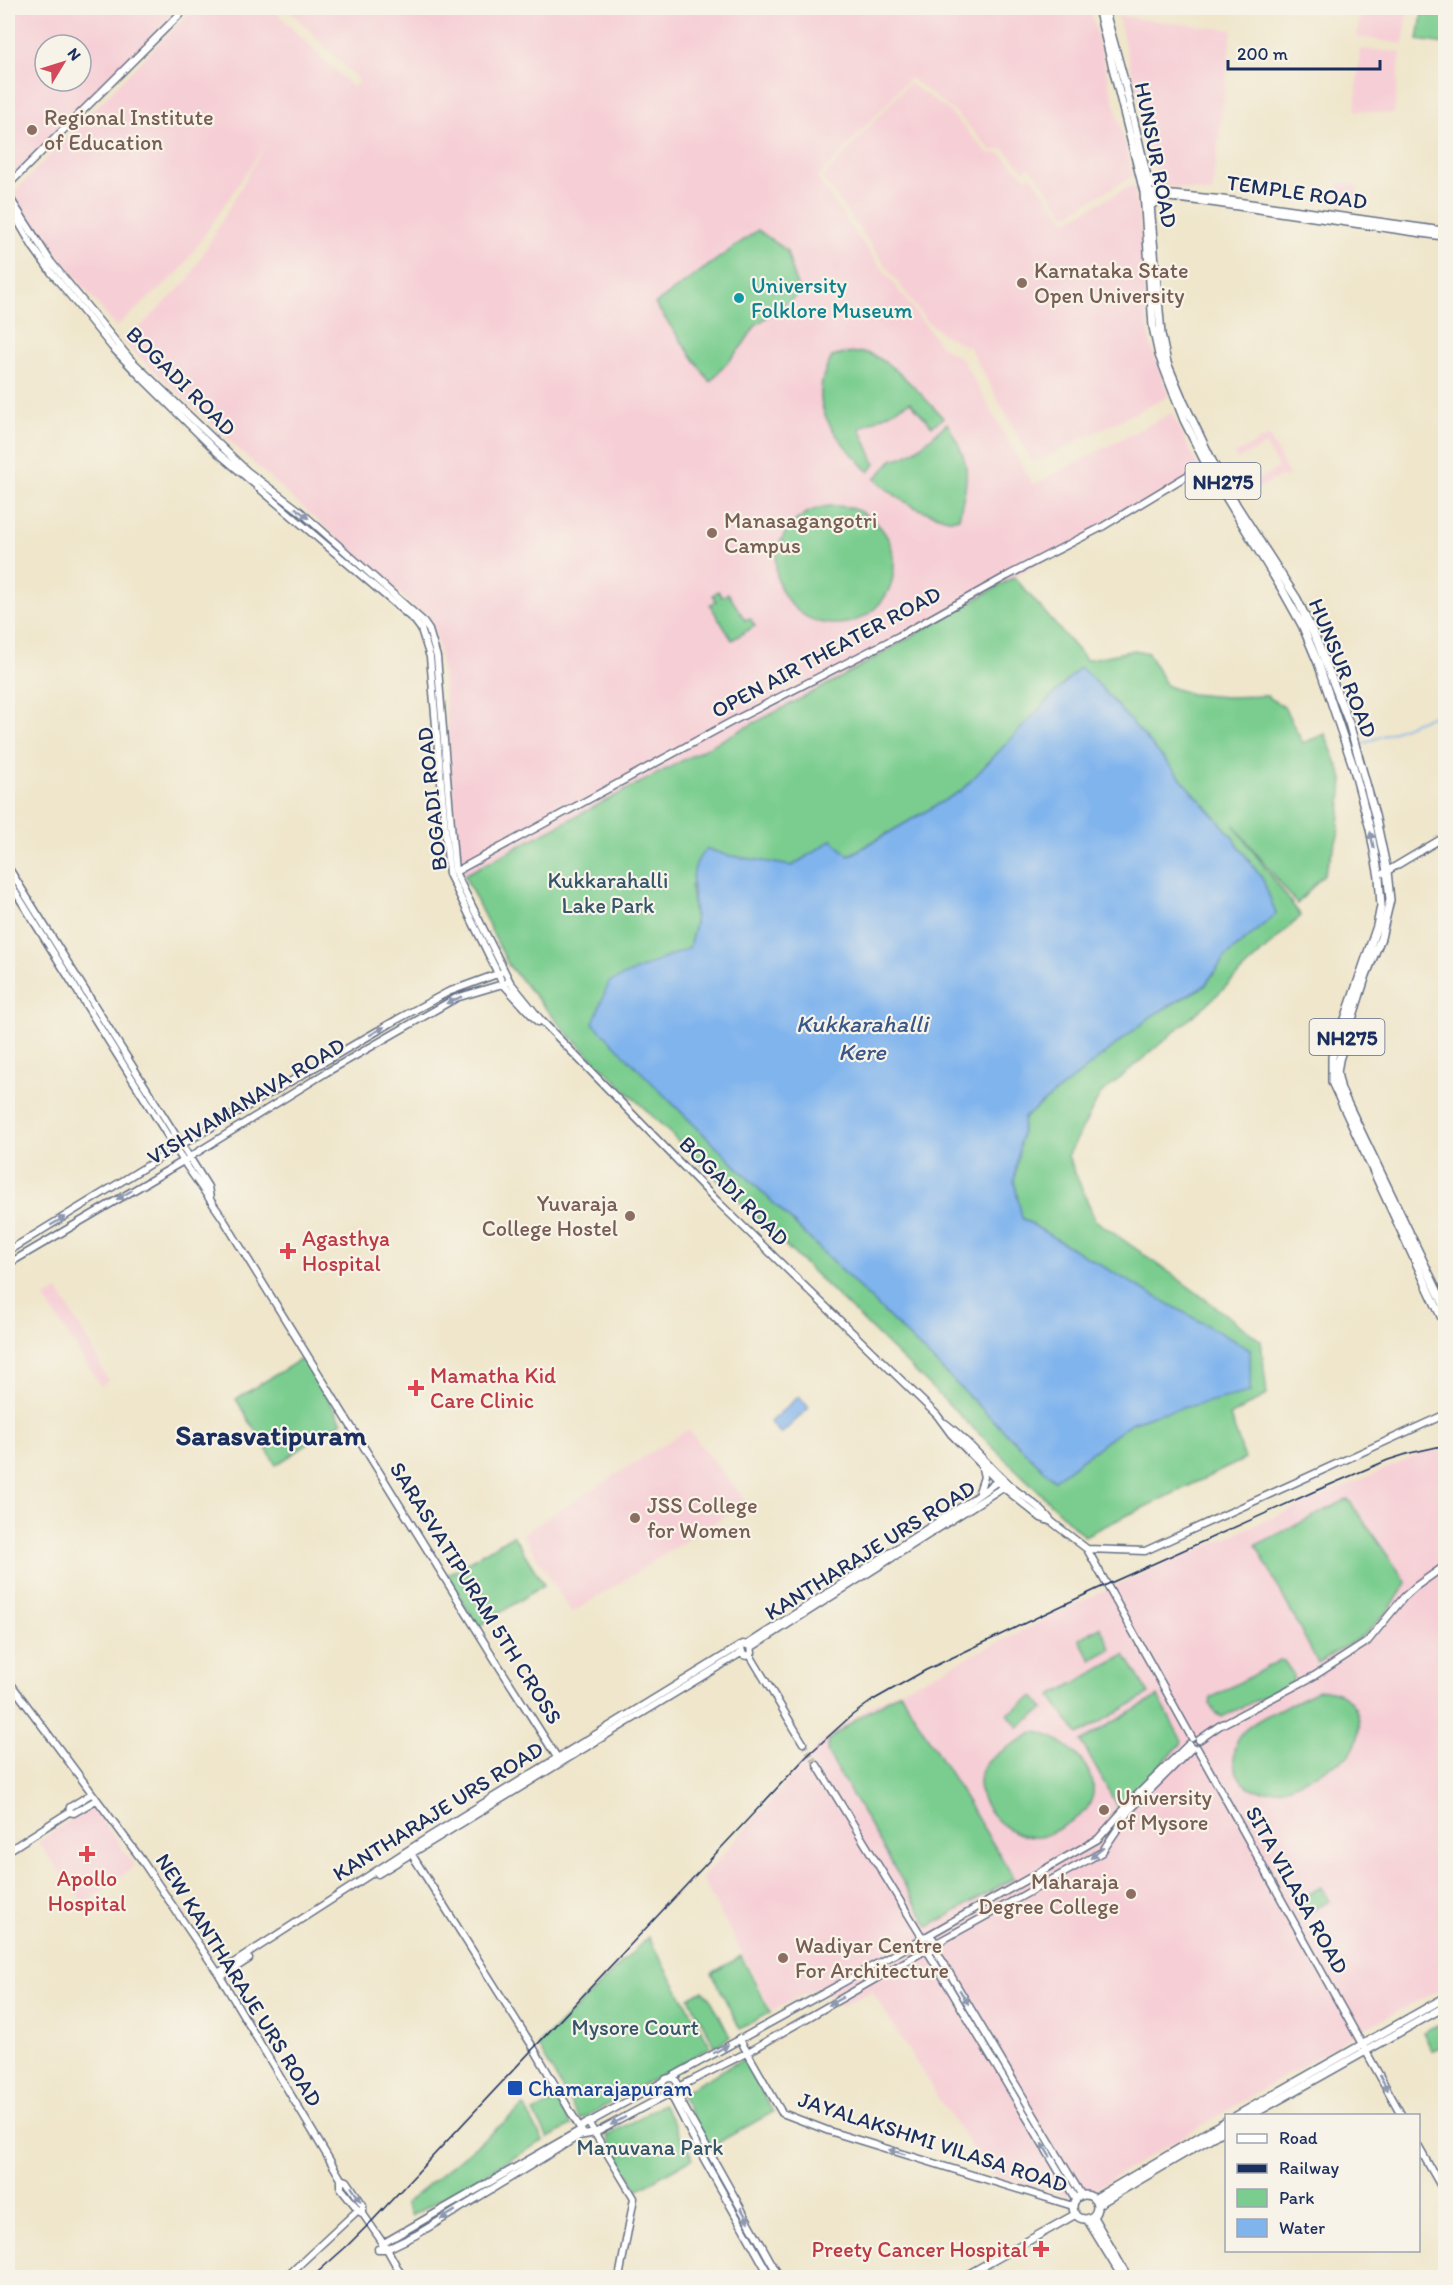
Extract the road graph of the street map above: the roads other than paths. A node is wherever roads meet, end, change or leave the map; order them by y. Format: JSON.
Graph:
{"nodes":[{"id":1,"x":186,"y":8,"type":"edge"},
{"id":2,"x":1098,"y":8,"type":"edge"},
{"id":3,"x":1104,"y":8,"type":"edge"},
{"id":4,"x":1148,"y":181,"type":"junction"},
{"id":5,"x":8,"y":185,"type":"edge"},
{"id":6,"x":8,"y":195,"type":"edge"},
{"id":7,"x":1165,"y":195,"type":"junction"},
{"id":8,"x":1148,"y":197,"type":"junction"},
{"id":9,"x":8,"y":204,"type":"edge"},
{"id":10,"x":1446,"y":231,"type":"edge"},
{"id":11,"x":1446,"y":237,"type":"edge"},
{"id":12,"x":1209,"y":462,"type":"junction"},
{"id":13,"x":337,"y":548,"type":"junction"},
{"id":14,"x":1446,"y":836,"type":"edge"},
{"id":15,"x":8,"y":867,"type":"edge"},
{"id":16,"x":1387,"y":871,"type":"junction"},
{"id":17,"x":455,"y":872,"type":"junction"},
{"id":18,"x":1379,"y":876,"type":"junction"},
{"id":19,"x":8,"y":880,"type":"edge"},
{"id":20,"x":502,"y":973,"type":"junction"},
{"id":21,"x":506,"y":983,"type":"junction"},
{"id":22,"x":179,"y":1147,"type":"junction"},
{"id":23,"x":186,"y":1159,"type":"junction"},
{"id":24,"x":8,"y":1251,"type":"edge"},
{"id":25,"x":8,"y":1264,"type":"edge"},
{"id":26,"x":1446,"y":1309,"type":"edge"},
{"id":27,"x":1446,"y":1328,"type":"edge"},
{"id":28,"x":1446,"y":1414,"type":"edge"},
{"id":29,"x":943,"y":1421,"type":"junction"},
{"id":30,"x":981,"y":1466,"type":"junction"},
{"id":31,"x":999,"y":1480,"type":"junction"},
{"id":32,"x":1006,"y":1486,"type":"junction"},
{"id":33,"x":1012,"y":1495,"type":"junction"},
{"id":34,"x":986,"y":1499,"type":"junction"},
{"id":35,"x":970,"y":1501,"type":"junction"},
{"id":36,"x":1052,"y":1522,"type":"junction"},
{"id":37,"x":910,"y":1542,"type":"junction"},
{"id":38,"x":1087,"y":1549,"type":"junction"},
{"id":39,"x":1446,"y":1565,"type":"edge"},
{"id":40,"x":750,"y":1645,"type":"junction"},
{"id":41,"x":741,"y":1650,"type":"junction"},
{"id":42,"x":750,"y":1655,"type":"junction"},
{"id":43,"x":8,"y":1680,"type":"edge"},
{"id":44,"x":804,"y":1743,"type":"tunnel mouth"},
{"id":45,"x":1194,"y":1743,"type":"junction"},
{"id":46,"x":559,"y":1759,"type":"junction"},
{"id":47,"x":817,"y":1765,"type":"tunnel mouth"},
{"id":48,"x":93,"y":1797,"type":"junction"},
{"id":49,"x":8,"y":1851,"type":"edge"},
{"id":50,"x":410,"y":1851,"type":"junction"},
{"id":51,"x":923,"y":1937,"type":"junction"},
{"id":52,"x":934,"y":1946,"type":"junction"},
{"id":53,"x":926,"y":1951,"type":"junction"},
{"id":54,"x":220,"y":1975,"type":"junction"},
{"id":55,"x":1446,"y":1997,"type":"edge"},
{"id":56,"x":1446,"y":2006,"type":"edge"},
{"id":57,"x":740,"y":2038,"type":"junction"},
{"id":58,"x":1364,"y":2047,"type":"junction"},
{"id":59,"x":748,"y":2052,"type":"junction"},
{"id":60,"x":670,"y":2078,"type":"junction"},
{"id":61,"x":663,"y":2082,"type":"junction"},
{"id":62,"x":674,"y":2091,"type":"junction"},
{"id":63,"x":1238,"y":2114,"type":"edge"},
{"id":64,"x":1252,"y":2114,"type":"edge"},
{"id":65,"x":1401,"y":2114,"type":"edge"},
{"id":66,"x":588,"y":2122,"type":"junction"},
{"id":67,"x":1225,"y":2122,"type":"edge"},
{"id":68,"x":580,"y":2129,"type":"junction"},
{"id":69,"x":1225,"y":2130,"type":"edge"},
{"id":70,"x":594,"y":2133,"type":"junction"},
{"id":71,"x":584,"y":2135,"type":"junction"},
{"id":72,"x":1420,"y":2148,"type":"edge"},
{"id":73,"x":1446,"y":2195,"type":"edge"},
{"id":74,"x":1077,"y":2200,"type":"junction"},
{"id":75,"x":1096,"y":2202,"type":"junction"},
{"id":76,"x":360,"y":2213,"type":"junction"},
{"id":77,"x":1076,"y":2214,"type":"junction"},
{"id":78,"x":1090,"y":2218,"type":"junction"},
{"id":79,"x":385,"y":2246,"type":"junction"},
{"id":80,"x":285,"y":2277,"type":"edge"},
{"id":81,"x":403,"y":2277,"type":"edge"},
{"id":82,"x":619,"y":2277,"type":"edge"},
{"id":83,"x":771,"y":2277,"type":"edge"},
{"id":84,"x":780,"y":2277,"type":"edge"},
{"id":85,"x":962,"y":2277,"type":"edge"},
{"id":86,"x":1123,"y":2277,"type":"edge"},
{"id":87,"x":1128,"y":2277,"type":"edge"}],
"edges":[{"from":1,"to":5,"type":"main road"},
{"from":2,"to":8,"type":"main road"},
{"from":3,"to":4,"type":"main road","name":"HUNSUR ROAD","number":"NH275"},
{"from":4,"to":7,"type":"main road"},
{"from":4,"to":8,"type":"main road","name":"HUNSUR ROAD","number":"NH275"},
{"from":6,"to":13,"type":"main road","name":"BOGADI ROAD","one_way":true},
{"from":7,"to":8,"type":"main road"},
{"from":7,"to":8,"type":"main road","name":"TEMPLE ROAD"},
{"from":7,"to":10,"type":"main road","name":"TEMPLE ROAD"},
{"from":7,"to":11,"type":"main road","name":"TEMPLE ROAD"},
{"from":8,"to":12,"type":"main road","name":"HUNSUR ROAD","number":"NH275"},
{"from":9,"to":13,"type":"main road","name":"BOGADI ROAD"},
{"from":12,"to":16,"type":"main road","name":"HUNSUR ROAD","number":"NH275"},
{"from":12,"to":17,"type":"main road","name":"OPEN AIR THEATER ROAD"},
{"from":18,"to":12,"type":"main road","one_way":true},
{"from":13,"to":17,"type":"main road","name":"BOGADI ROAD"},
{"from":13,"to":20,"type":"main road"},
{"from":14,"to":16,"type":"main road"},
{"from":15,"to":22,"type":"main road"},
{"from":16,"to":18,"type":"main road"},
{"from":16,"to":26,"type":"main road","name":"HUNSUR ROAD","number":"NH275"},
{"from":17,"to":20,"type":"main road","name":"BOGADI ROAD"},
{"from":18,"to":27,"type":"main road"},
{"from":19,"to":22,"type":"main road"},
{"from":20,"to":21,"type":"main road","name":"BOGADI ROAD"},
{"from":22,"to":20,"type":"main road","name":"VISHVAMANAVA ROAD","one_way":true},
{"from":21,"to":23,"type":"main road","name":"VISHVAMANAVA ROAD","one_way":true},
{"from":21,"to":29,"type":"main road","name":"BOGADI ROAD"},
{"from":22,"to":23,"type":"main road","name":"SARASVATIPURAM 5TH CROSS"},
{"from":24,"to":22,"type":"main road","name":"VISHVAMANAVA ROAD","one_way":true},
{"from":23,"to":25,"type":"main road","name":"VISHVAMANAVA ROAD","one_way":true},
{"from":23,"to":46,"type":"main road","name":"SARASVATIPURAM 5TH CROSS"},
{"from":28,"to":38,"type":"main road"},
{"from":29,"to":30,"type":"main road","name":"BOGADI ROAD"},
{"from":29,"to":31,"type":"main road","name":"BOGADI ROAD"},
{"from":30,"to":31,"type":"main road","name":"BOGADI ROAD"},
{"from":30,"to":35,"type":"main road"},
{"from":31,"to":32,"type":"main road","name":"BOGADI ROAD"},
{"from":31,"to":35,"type":"main road","name":"KANTHARAJE URS ROAD"},
{"from":32,"to":33,"type":"main road","name":"BOGADI ROAD"},
{"from":32,"to":34,"type":"main road","name":"KANTHARAJE URS ROAD"},
{"from":32,"to":36,"type":"main road","name":"BOGADI ROAD"},
{"from":33,"to":34,"type":"main road"},
{"from":33,"to":36,"type":"main road","name":"BOGADI ROAD"},
{"from":34,"to":37,"type":"main road","name":"KANTHARAJE URS ROAD"},
{"from":35,"to":37,"type":"main road","name":"KANTHARAJE URS ROAD"},
{"from":36,"to":38,"type":"main road","name":"BOGADI ROAD"},
{"from":37,"to":40,"type":"main road","name":"KANTHARAJE URS ROAD"},
{"from":38,"to":45,"type":"main road","name":"SITA VILASA ROAD"},
{"from":39,"to":45,"type":"main road"},
{"from":40,"to":41,"type":"main road","name":"KANTHARAJE URS ROAD"},
{"from":40,"to":42,"type":"main road"},
{"from":41,"to":42,"type":"main road"},
{"from":41,"to":46,"type":"main road","name":"KANTHARAJE URS ROAD"},
{"from":42,"to":44,"type":"main road"},
{"from":43,"to":48,"type":"main road","name":"NEW KANTHARAJE URS ROAD"},
{"from":45,"to":51,"type":"main road"},
{"from":45,"to":52,"type":"main road","one_way":true},
{"from":45,"to":58,"type":"main road","name":"SITA VILASA ROAD"},
{"from":46,"to":50,"type":"main road","name":"KANTHARAJE URS ROAD"},
{"from":47,"to":51,"type":"main road"},
{"from":48,"to":49,"type":"main road"},
{"from":48,"to":54,"type":"main road","name":"NEW KANTHARAJE URS ROAD"},
{"from":50,"to":54,"type":"main road","name":"KANTHARAJE URS ROAD"},
{"from":50,"to":68,"type":"main road"},
{"from":51,"to":52,"type":"main road"},
{"from":51,"to":53,"type":"main road"},
{"from":51,"to":57,"type":"main road"},
{"from":52,"to":53,"type":"main road"},
{"from":52,"to":74,"type":"main road","one_way":true},
{"from":53,"to":59,"type":"main road","one_way":true},
{"from":74,"to":53,"type":"main road","one_way":true},
{"from":54,"to":76,"type":"main road","name":"NEW KANTHARAJE URS ROAD"},
{"from":55,"to":58,"type":"main road"},
{"from":56,"to":58,"type":"main road"},
{"from":57,"to":59,"type":"main road"},
{"from":60,"to":57,"type":"main road","one_way":true},
{"from":58,"to":63,"type":"main road"},
{"from":58,"to":64,"type":"main road"},
{"from":58,"to":65,"type":"main road","name":"SITA VILASA ROAD","one_way":true},
{"from":59,"to":62,"type":"main road"},
{"from":74,"to":59,"type":"main road","name":"JAYALAKSHMI VILASA ROAD","one_way":true},
{"from":60,"to":61,"type":"main road"},
{"from":60,"to":62,"type":"main road"},
{"from":61,"to":62,"type":"main road"},
{"from":61,"to":66,"type":"main road"},
{"from":62,"to":70,"type":"main road","one_way":true},
{"from":62,"to":83,"type":"main road"},
{"from":62,"to":84,"type":"main road","one_way":true},
{"from":66,"to":68,"type":"main road"},
{"from":66,"to":70,"type":"main road"},
{"from":67,"to":75,"type":"main road"},
{"from":68,"to":71,"type":"main road"},
{"from":68,"to":79,"type":"main road"},
{"from":69,"to":75,"type":"main road"},
{"from":70,"to":71,"type":"main road"},
{"from":70,"to":82,"type":"main road"},
{"from":71,"to":79,"type":"main road","one_way":true},
{"from":72,"to":73,"type":"main road"},
{"from":74,"to":75,"type":"main road"},
{"from":74,"to":77,"type":"main road"},
{"from":75,"to":78,"type":"main road"},
{"from":76,"to":79,"type":"main road"},
{"from":76,"to":80,"type":"main road"},
{"from":77,"to":78,"type":"main road"},
{"from":77,"to":85,"type":"main road"},
{"from":78,"to":86,"type":"main road"},
{"from":78,"to":87,"type":"main road"},
{"from":79,"to":81,"type":"main road"}]}
